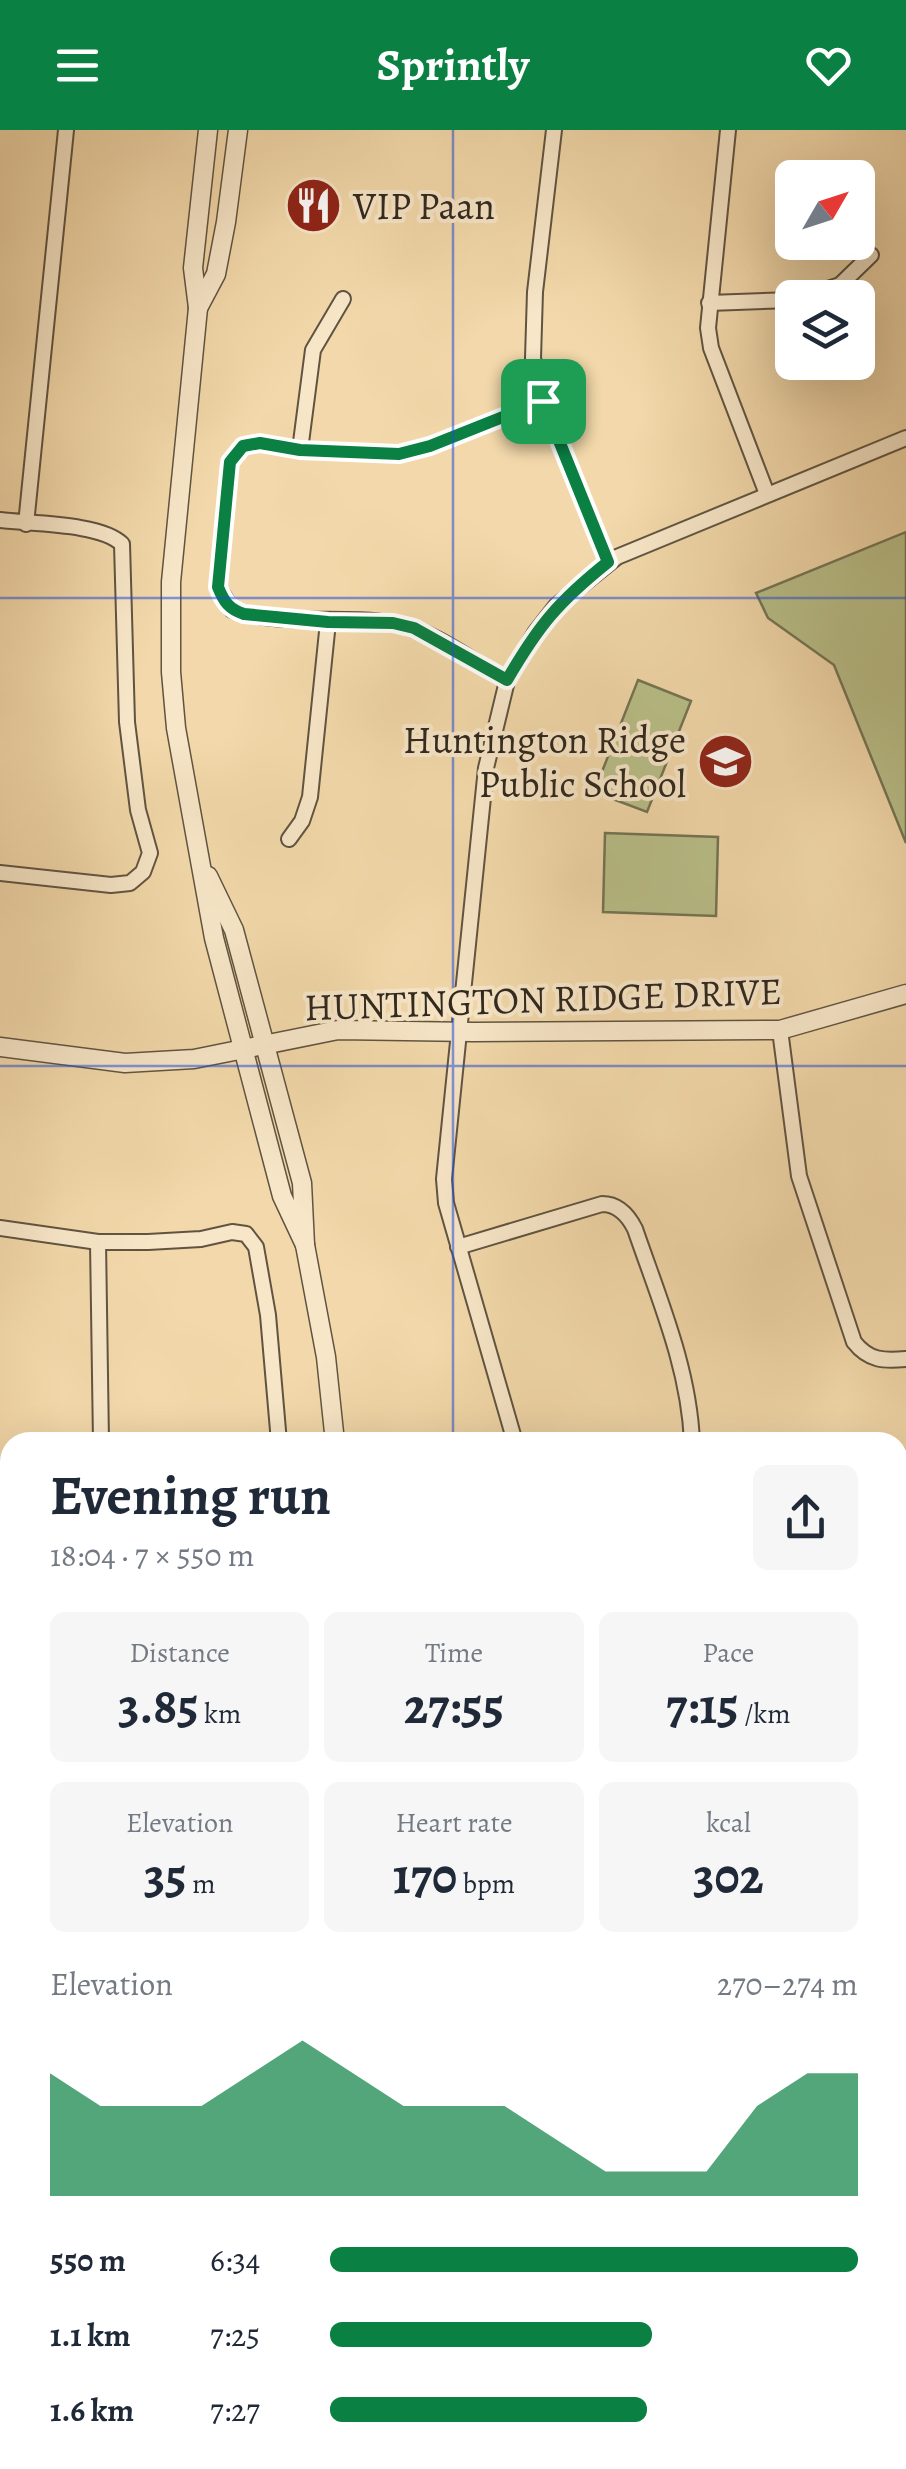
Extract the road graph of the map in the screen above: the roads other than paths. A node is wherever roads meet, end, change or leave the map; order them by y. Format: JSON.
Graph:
{"nodes":[{"id":1,"x":66,"y":130,"type":"edge"},
{"id":2,"x":208,"y":130,"type":"edge"},
{"id":3,"x":238,"y":130,"type":"edge"},
{"id":4,"x":554,"y":130,"type":"edge"},
{"id":5,"x":728,"y":130,"type":"edge"},
{"id":6,"x":866,"y":260,"type":"edge"},
{"id":7,"x":845,"y":280,"type":"edge"},
{"id":8,"x":343,"y":299,"type":"dead end"},
{"id":9,"x":775,"y":302,"type":"edge"},
{"id":10,"x":709,"y":304,"type":"junction"},
{"id":11,"x":198,"y":308,"type":"junction"},
{"id":12,"x":543,"y":401,"type":"junction"},
{"id":13,"x":906,"y":438,"type":"edge"},
{"id":14,"x":300,"y":450,"type":"junction"},
{"id":15,"x":766,"y":494,"type":"junction"},
{"id":16,"x":0,"y":520,"type":"edge"},
{"id":17,"x":26,"y":524,"type":"junction"},
{"id":18,"x":608,"y":562,"type":"junction"},
{"id":19,"x":328,"y":622,"type":"junction"},
{"id":20,"x":507,"y":680,"type":"junction"},
{"id":21,"x":289,"y":839,"type":"dead end"},
{"id":22,"x":198,"y":854,"type":"junction"},
{"id":23,"x":0,"y":873,"type":"edge"},
{"id":24,"x":906,"y":994,"type":"edge"},
{"id":25,"x":780,"y":1030,"type":"junction"},
{"id":26,"x":457,"y":1032,"type":"junction"},
{"id":27,"x":266,"y":1043,"type":"junction"},
{"id":28,"x":0,"y":1047,"type":"edge"},
{"id":29,"x":243,"y":1048,"type":"junction"},
{"id":30,"x":0,"y":1228,"type":"edge"},
{"id":31,"x":98,"y":1242,"type":"junction"},
{"id":32,"x":304,"y":1245,"type":"junction"},
{"id":33,"x":458,"y":1247,"type":"junction"},
{"id":34,"x":906,"y":1359,"type":"edge"},
{"id":35,"x":101,"y":1432,"type":"edge"},
{"id":36,"x":278,"y":1432,"type":"edge"},
{"id":37,"x":334,"y":1432,"type":"edge"},
{"id":38,"x":512,"y":1432,"type":"edge"},
{"id":39,"x":691,"y":1432,"type":"edge"}],
"edges":[{"from":1,"to":17,"type":"street"},
{"from":2,"to":11,"type":"street"},
{"from":3,"to":11,"type":"street"},
{"from":4,"to":12,"type":"street"},
{"from":5,"to":10,"type":"street"},
{"from":6,"to":7,"type":"street"},
{"from":8,"to":14,"type":"street"},
{"from":9,"to":10,"type":"street"},
{"from":10,"to":15,"type":"street"},
{"from":11,"to":22,"type":"street"},
{"from":12,"to":14,"type":"street"},
{"from":12,"to":18,"type":"street"},
{"from":13,"to":15,"type":"street"},
{"from":14,"to":19,"type":"street"},
{"from":15,"to":18,"type":"street"},
{"from":16,"to":17,"type":"street"},
{"from":17,"to":23,"type":"street"},
{"from":18,"to":20,"type":"street"},
{"from":19,"to":20,"type":"street"},
{"from":19,"to":21,"type":"street"},
{"from":20,"to":26,"type":"street"},
{"from":22,"to":27,"type":"street"},
{"from":22,"to":29,"type":"street"},
{"from":24,"to":25,"type":"street","name":"HUNTINGTON RIDGE DRIVE"},
{"from":25,"to":26,"type":"street","name":"HUNTINGTON RIDGE DRIVE"},
{"from":25,"to":34,"type":"street"},
{"from":26,"to":27,"type":"street","name":"HUNTINGTON RIDGE DRIVE"},
{"from":26,"to":33,"type":"street"},
{"from":27,"to":29,"type":"street","name":"HUNTINGTON RIDGE DRIVE"},
{"from":27,"to":32,"type":"street"},
{"from":28,"to":29,"type":"street","name":"HUNTINGTON RIDGE DRIVE"},
{"from":29,"to":32,"type":"street"},
{"from":30,"to":31,"type":"street"},
{"from":31,"to":35,"type":"street"},
{"from":31,"to":36,"type":"street"},
{"from":32,"to":37,"type":"street"},
{"from":33,"to":38,"type":"street"},
{"from":33,"to":39,"type":"street"}]}
